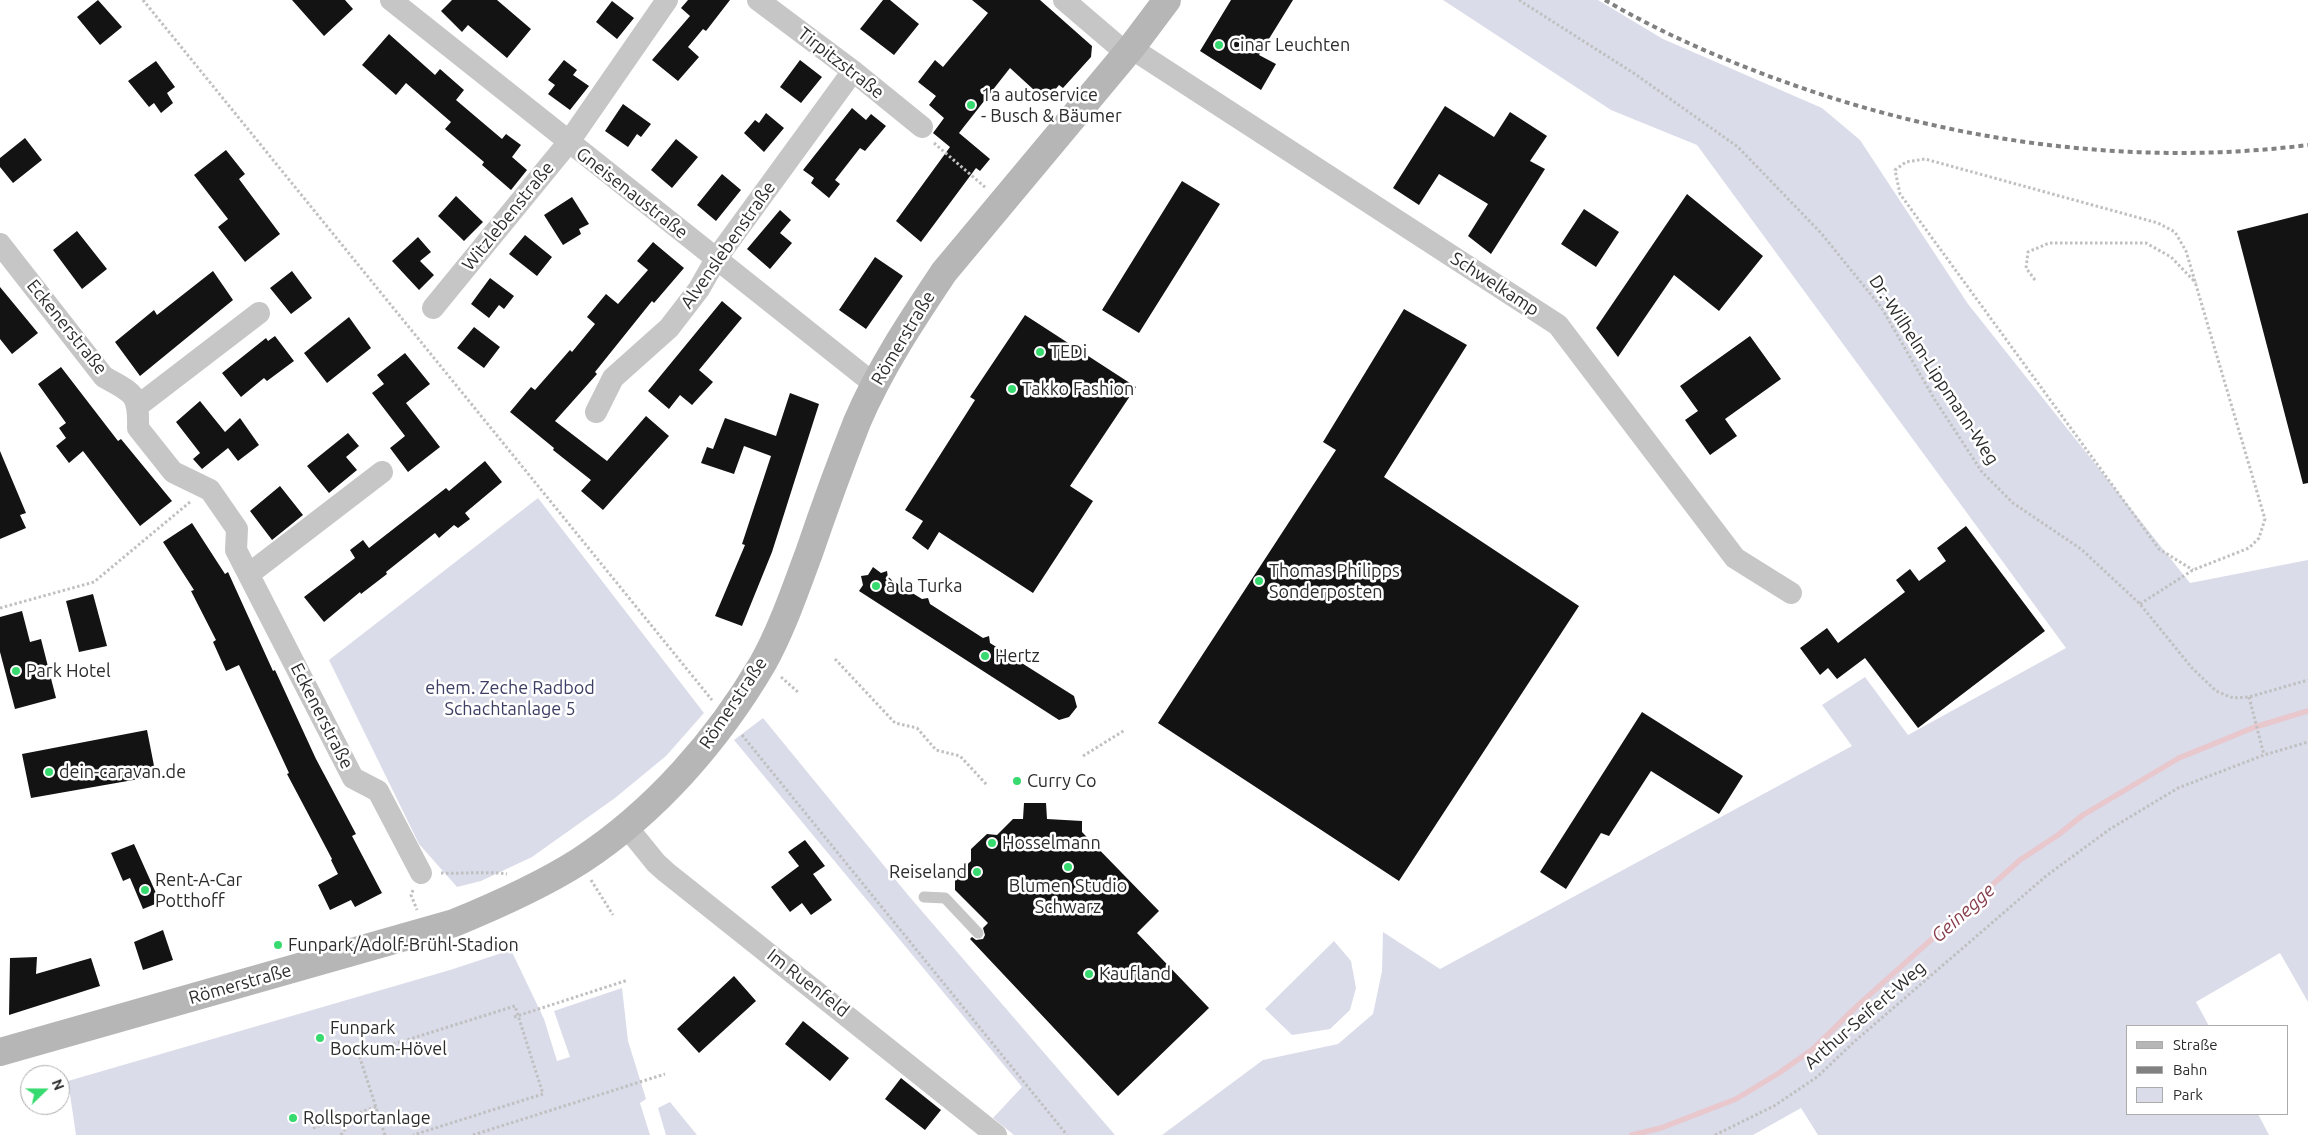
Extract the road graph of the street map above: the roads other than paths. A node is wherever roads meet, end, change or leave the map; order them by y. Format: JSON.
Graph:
{"nodes":[{"id":1,"x":391,"y":0,"type":"edge"},
{"id":2,"x":667,"y":0,"type":"edge"},
{"id":3,"x":758,"y":0,"type":"edge"},
{"id":4,"x":1064,"y":0,"type":"edge"},
{"id":5,"x":1167,"y":0,"type":"edge"},
{"id":6,"x":1128,"y":50,"type":"junction"},
{"id":7,"x":854,"y":71,"type":"junction"},
{"id":8,"x":922,"y":127,"type":"road end"},
{"id":9,"x":568,"y":143,"type":"junction"},
{"id":10,"x":0,"y":244,"type":"edge"},
{"id":11,"x":716,"y":259,"type":"junction"},
{"id":12,"x":433,"y":308,"type":"dead end"},
{"id":13,"x":258,"y":313,"type":"dead end"},
{"id":14,"x":874,"y":384,"type":"junction"},
{"id":15,"x":139,"y":405,"type":"junction"},
{"id":16,"x":596,"y":412,"type":"dead end"},
{"id":17,"x":382,"y":472,"type":"dead end"},
{"id":18,"x":249,"y":574,"type":"junction"},
{"id":19,"x":1791,"y":593,"type":"dead end"},
{"id":20,"x":626,"y":826,"type":"junction"},
{"id":21,"x":421,"y":873,"type":"road end"},
{"id":22,"x":924,"y":897,"type":"dead end"},
{"id":23,"x":978,"y":932,"type":"dead end"},
{"id":24,"x":0,"y":1052,"type":"edge"},
{"id":25,"x":996,"y":1135,"type":"edge"}],
"edges":[{"from":1,"to":9,"type":"street","name":"Gneisenaustraße"},
{"from":2,"to":9,"type":"street","name":"Witzlebenstraße"},
{"from":3,"to":7,"type":"street","name":"Tirpitzstraße"},
{"from":4,"to":6,"type":"street","name":"Schwelkamp"},
{"from":5,"to":6,"type":"main road","name":"Römerstraße"},
{"from":6,"to":14,"type":"main road","name":"Römerstraße"},
{"from":6,"to":19,"type":"street","name":"Schwelkamp"},
{"from":7,"to":8,"type":"street","name":"Tirpitzstraße"},
{"from":7,"to":11,"type":"street","name":"Alvenslebenstraße"},
{"from":9,"to":11,"type":"street","name":"Gneisenaustraße"},
{"from":9,"to":12,"type":"street","name":"Witzlebenstraße"},
{"from":10,"to":15,"type":"street","name":"Eckenerstraße"},
{"from":11,"to":14,"type":"street","name":"Gneisenaustraße"},
{"from":11,"to":16,"type":"street","name":"Alvenslebenstraße"},
{"from":13,"to":15,"type":"street"},
{"from":14,"to":20,"type":"main road","name":"Römerstraße"},
{"from":15,"to":18,"type":"street","name":"Eckenerstraße"},
{"from":17,"to":18,"type":"street"},
{"from":18,"to":21,"type":"street","name":"Eckenerstraße"},
{"from":20,"to":24,"type":"main road","name":"Römerstraße"},
{"from":20,"to":25,"type":"street","name":"Im Ruenfeld"},
{"from":22,"to":23,"type":"lane"}]}
